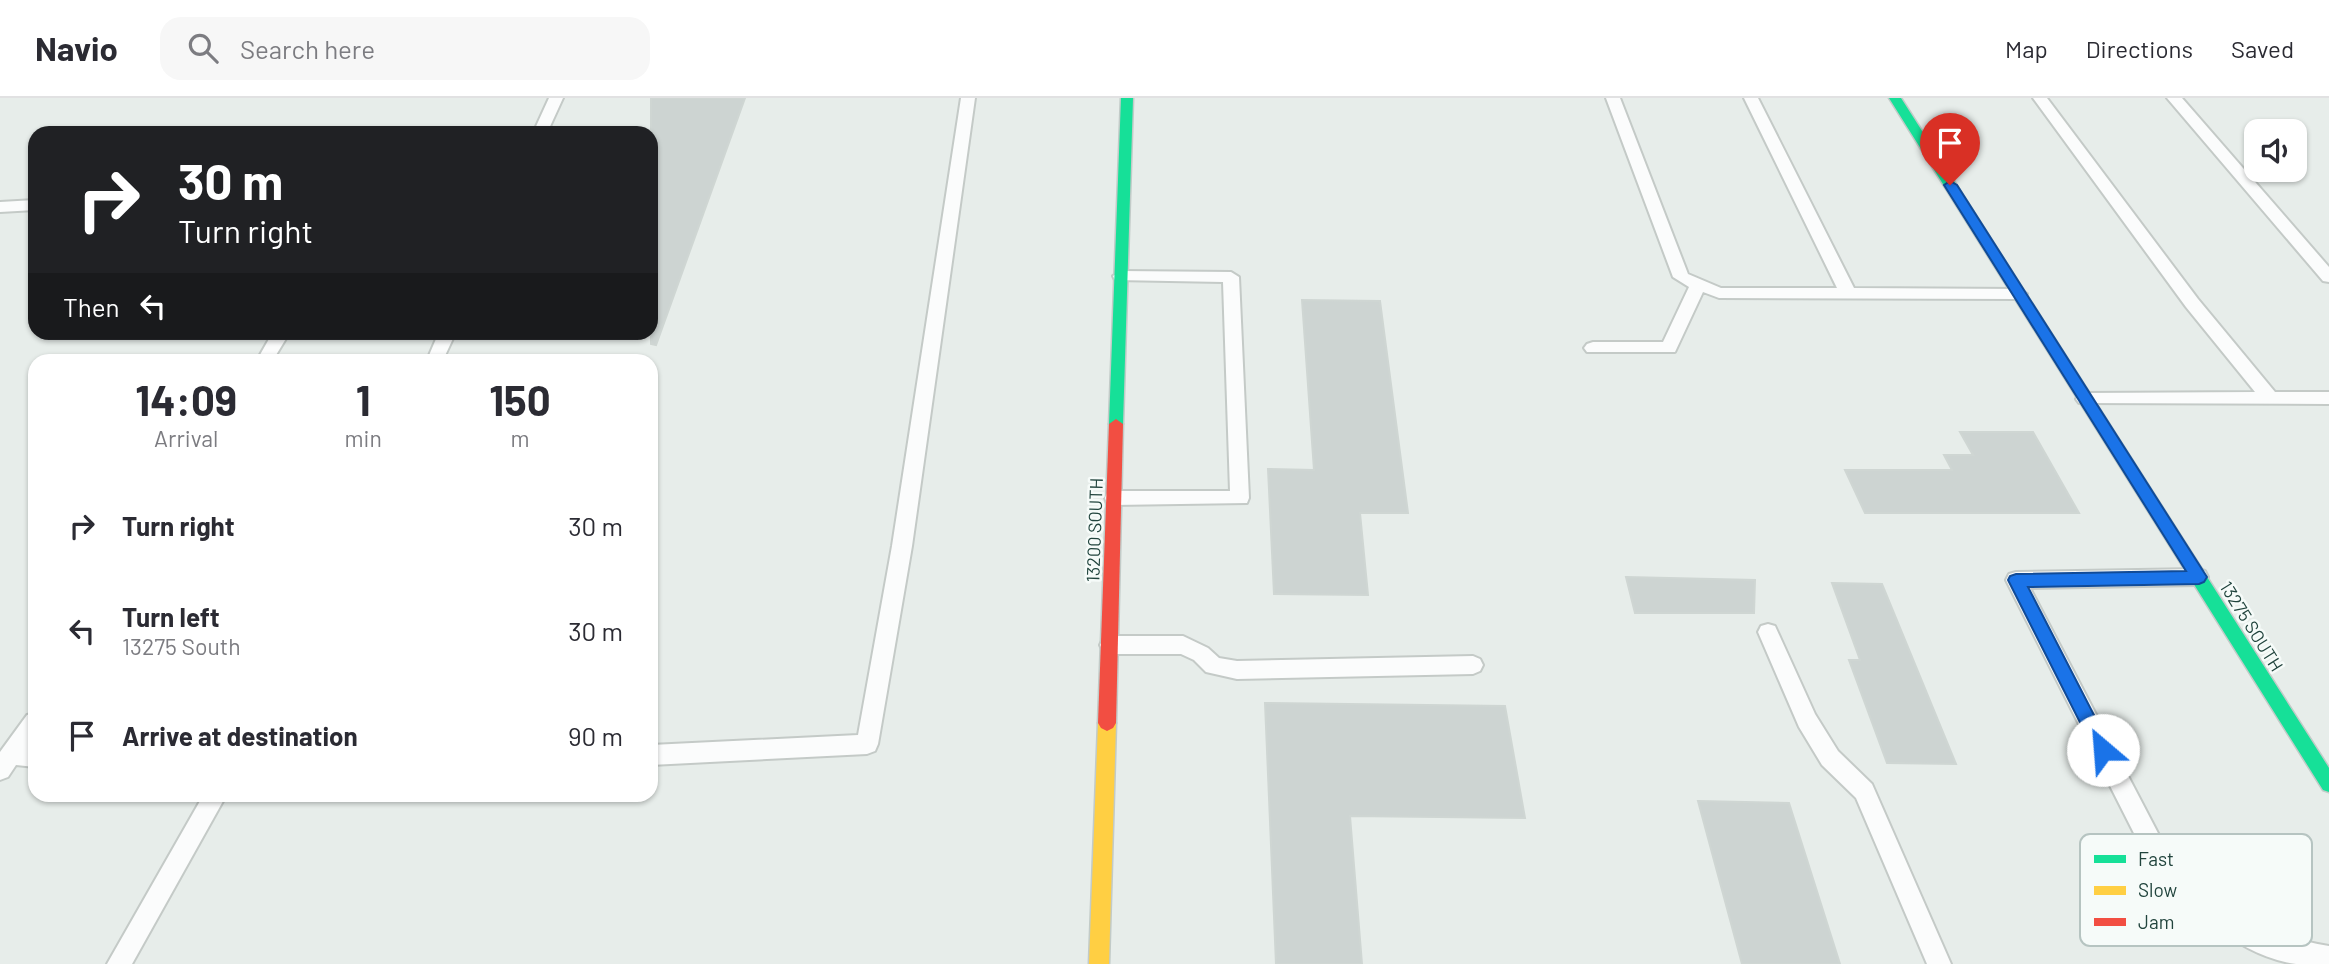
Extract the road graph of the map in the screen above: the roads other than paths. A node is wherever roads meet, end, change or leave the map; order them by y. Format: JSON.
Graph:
{"nodes":[{"id":1,"x":556,"y":98,"type":"edge"},
{"id":2,"x":968,"y":98,"type":"edge"},
{"id":3,"x":1127,"y":98,"type":"edge"},
{"id":4,"x":1613,"y":98,"type":"edge"},
{"id":5,"x":1751,"y":98,"type":"edge"},
{"id":6,"x":1895,"y":98,"type":"edge"},
{"id":7,"x":2040,"y":98,"type":"edge"},
{"id":8,"x":2174,"y":98,"type":"edge"},
{"id":9,"x":543,"y":126,"type":"edge"},
{"id":10,"x":28,"y":205,"type":"edge"},
{"id":11,"x":0,"y":207,"type":"edge"},
{"id":12,"x":1121,"y":276,"type":"junction"},
{"id":13,"x":2329,"y":277,"type":"edge"},
{"id":14,"x":1698,"y":285,"type":"junction"},
{"id":15,"x":1848,"y":293,"type":"junction"},
{"id":16,"x":2019,"y":294,"type":"junction"},
{"id":17,"x":1593,"y":348,"type":"dead end"},
{"id":18,"x":2270,"y":398,"type":"junction"},
{"id":19,"x":2329,"y":398,"type":"edge"},
{"id":20,"x":2085,"y":399,"type":"junction"},
{"id":21,"x":1114,"y":498,"type":"junction"},
{"id":22,"x":2199,"y":577,"type":"junction"},
{"id":23,"x":1768,"y":632,"type":"dead end"},
{"id":24,"x":1110,"y":645,"type":"junction"},
{"id":25,"x":1473,"y":665,"type":"dead end"},
{"id":26,"x":28,"y":732,"type":"edge"},
{"id":27,"x":658,"y":755,"type":"edge"},
{"id":28,"x":28,"y":758,"type":"edge"},
{"id":29,"x":6,"y":763,"type":"edge"},
{"id":30,"x":2329,"y":784,"type":"edge"},
{"id":31,"x":211,"y":802,"type":"edge"},
{"id":32,"x":2146,"y":834,"type":"edge"},
{"id":33,"x":2284,"y":946,"type":"edge"},
{"id":34,"x":2329,"y":958,"type":"edge"},
{"id":35,"x":119,"y":964,"type":"edge"},
{"id":36,"x":1099,"y":964,"type":"edge"},
{"id":37,"x":1939,"y":964,"type":"edge"}],
"edges":[{"from":1,"to":9,"type":"lane"},
{"from":2,"to":27,"type":"lane"},
{"from":3,"to":12,"type":"street","name":"13200 SOUTH"},
{"from":4,"to":14,"type":"lane"},
{"from":5,"to":15,"type":"lane"},
{"from":6,"to":16,"type":"street","name":"13275 SOUTH"},
{"from":7,"to":18,"type":"lane"},
{"from":8,"to":13,"type":"lane"},
{"from":10,"to":11,"type":"lane"},
{"from":12,"to":21,"type":"street","name":"13200 SOUTH"},
{"from":12,"to":21,"type":"lane"},
{"from":14,"to":15,"type":"lane"},
{"from":14,"to":17,"type":"lane"},
{"from":15,"to":16,"type":"lane"},
{"from":16,"to":20,"type":"street","name":"13275 SOUTH"},
{"from":18,"to":19,"type":"lane"},
{"from":18,"to":20,"type":"lane"},
{"from":20,"to":22,"type":"street","name":"13275 SOUTH"},
{"from":21,"to":24,"type":"street","name":"13200 SOUTH"},
{"from":22,"to":30,"type":"street","name":"13275 SOUTH"},
{"from":22,"to":32,"type":"lane"},
{"from":23,"to":37,"type":"lane"},
{"from":24,"to":25,"type":"lane"},
{"from":24,"to":36,"type":"street","name":"13200 SOUTH"},
{"from":26,"to":29,"type":"lane"},
{"from":28,"to":29,"type":"lane"},
{"from":31,"to":35,"type":"lane"},
{"from":33,"to":34,"type":"lane"}]}
